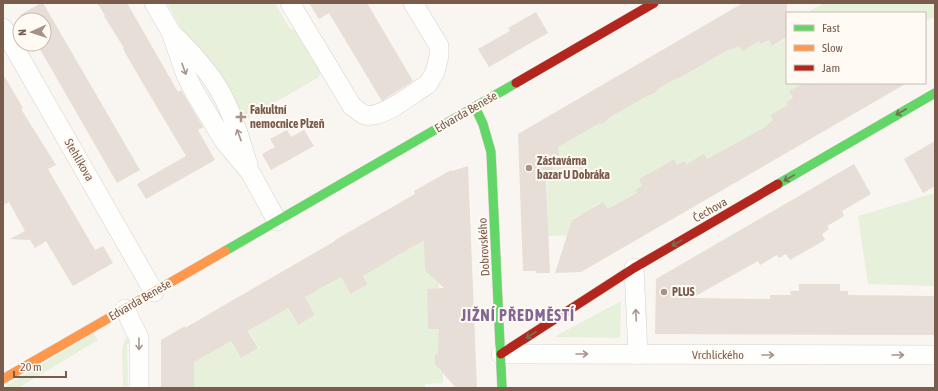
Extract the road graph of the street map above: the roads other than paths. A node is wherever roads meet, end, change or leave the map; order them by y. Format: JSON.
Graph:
{"nodes":[{"id":1,"x":154,"y":3,"type":"edge"},
{"id":2,"x":290,"y":3,"type":"edge"},
{"id":3,"x":413,"y":3,"type":"edge"},
{"id":4,"x":654,"y":3,"type":"edge"},
{"id":5,"x":3,"y":28,"type":"edge"},
{"id":6,"x":935,"y":93,"type":"edge"},
{"id":7,"x":475,"y":107,"type":"junction"},
{"id":8,"x":277,"y":221,"type":"junction"},
{"id":9,"x":634,"y":268,"type":"junction"},
{"id":10,"x":154,"y":292,"type":"junction"},
{"id":11,"x":125,"y":309,"type":"junction"},
{"id":12,"x":501,"y":354,"type":"junction"},
{"id":13,"x":638,"y":354,"type":"junction"},
{"id":14,"x":935,"y":355,"type":"edge"},
{"id":15,"x":3,"y":379,"type":"edge"},
{"id":16,"x":139,"y":388,"type":"edge"},
{"id":17,"x":502,"y":388,"type":"edge"}],
"edges":[{"from":1,"to":8,"type":"street"},
{"from":2,"to":3,"type":"street"},
{"from":4,"to":7,"type":"street","name":"Edvarda Beneše"},
{"from":5,"to":10,"type":"street","name":"Stehlíkova"},
{"from":6,"to":9,"type":"street","name":"Čechova","one_way":true},
{"from":7,"to":8,"type":"street","name":"Edvarda Beneše"},
{"from":7,"to":12,"type":"street","name":"Dobrovského"},
{"from":8,"to":10,"type":"street","name":"Edvarda Beneše"},
{"from":9,"to":12,"type":"street","name":"Čechova","one_way":true},
{"from":13,"to":9,"type":"street","one_way":true},
{"from":10,"to":11,"type":"street","name":"Edvarda Beneše"},
{"from":11,"to":15,"type":"street","name":"Edvarda Beneše"},
{"from":11,"to":16,"type":"street","one_way":true},
{"from":12,"to":13,"type":"street","name":"Vrchlického","one_way":true},
{"from":12,"to":17,"type":"street","name":"Dobrovského"},
{"from":13,"to":14,"type":"street","name":"Vrchlického","one_way":true}]}
